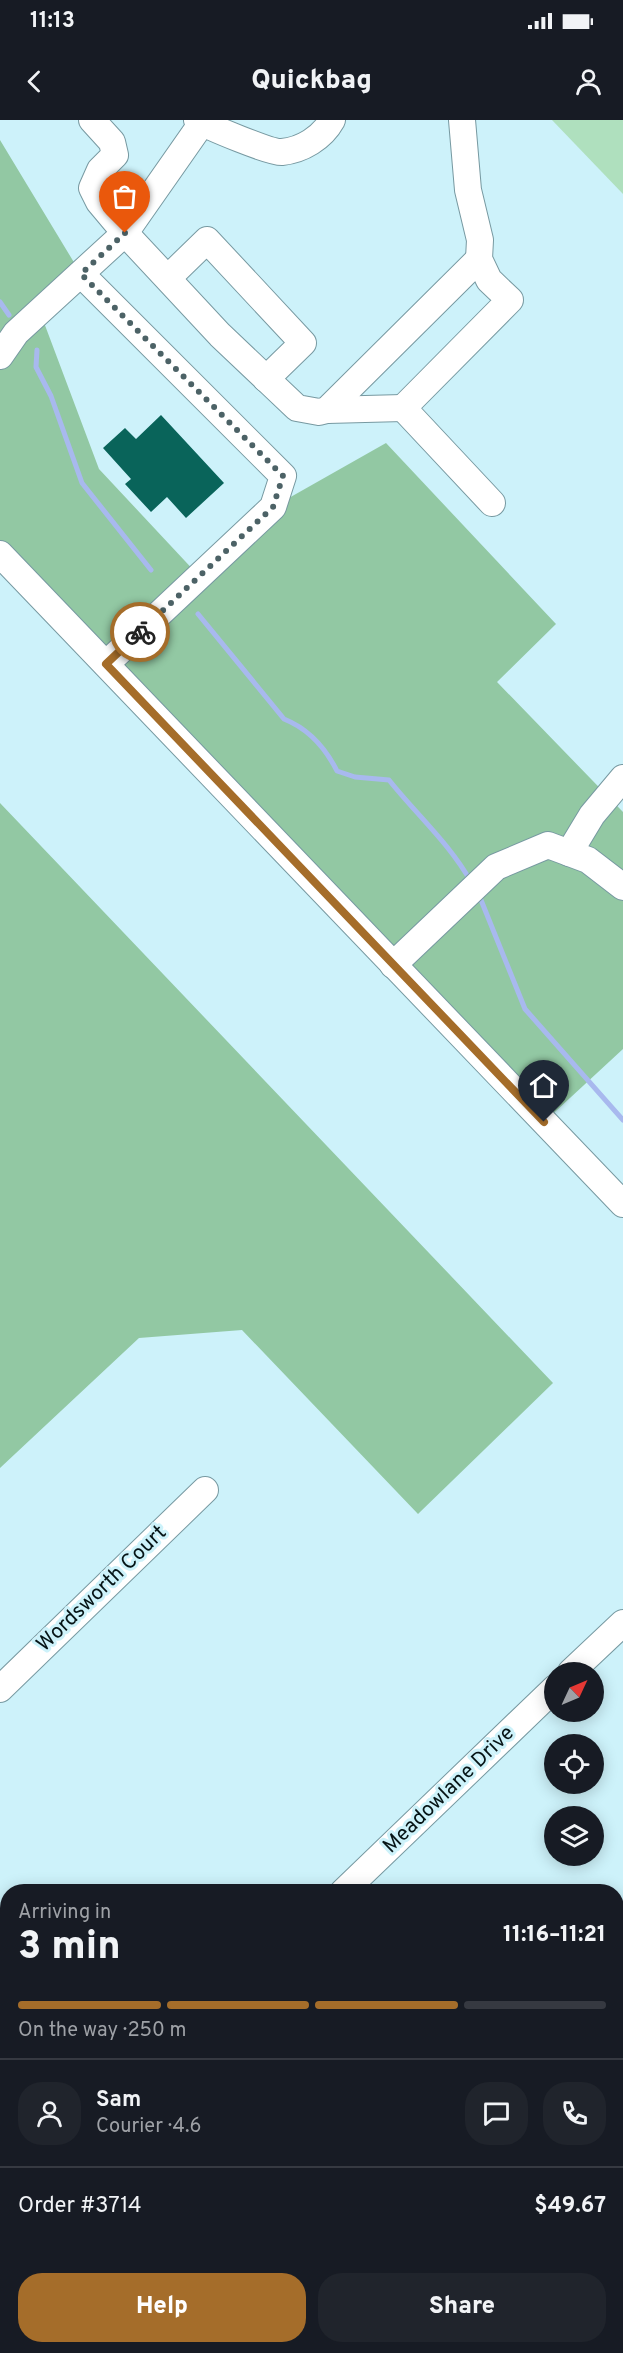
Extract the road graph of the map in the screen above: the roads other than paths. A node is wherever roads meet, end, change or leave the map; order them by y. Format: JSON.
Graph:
{"nodes":[{"id":1,"x":92,"y":120,"type":"edge"},
{"id":2,"x":332,"y":120,"type":"edge"},
{"id":3,"x":462,"y":120,"type":"edge"},
{"id":4,"x":201,"y":121,"type":"edge"},
{"id":5,"x":125,"y":233,"type":"junction"},
{"id":6,"x":479,"y":259,"type":"junction"},
{"id":7,"x":81,"y":274,"type":"junction"},
{"id":8,"x":168,"y":278,"type":"junction"},
{"id":9,"x":0,"y":356,"type":"edge"},
{"id":10,"x":266,"y":379,"type":"junction"},
{"id":11,"x":403,"y":408,"type":"junction"},
{"id":12,"x":327,"y":410,"type":"junction"},
{"id":13,"x":492,"y":503,"type":"dead end"},
{"id":14,"x":0,"y":554,"type":"edge"},
{"id":15,"x":106,"y":664,"type":"junction"},
{"id":16,"x":623,"y":778,"type":"edge"},
{"id":17,"x":569,"y":853,"type":"junction"},
{"id":18,"x":623,"y":887,"type":"edge"},
{"id":19,"x":393,"y":965,"type":"junction"},
{"id":20,"x":623,"y":1204,"type":"edge"},
{"id":21,"x":205,"y":1490,"type":"dead end"},
{"id":22,"x":623,"y":1623,"type":"edge"},
{"id":23,"x":582,"y":1662,"type":"edge"},
{"id":24,"x":0,"y":1689,"type":"edge"},
{"id":25,"x":544,"y":1699,"type":"edge"},
{"id":26,"x":350,"y":1884,"type":"edge"}],
"edges":[{"from":1,"to":5,"type":"street"},
{"from":2,"to":4,"type":"street"},
{"from":3,"to":6,"type":"street"},
{"from":4,"to":5,"type":"street"},
{"from":5,"to":7,"type":"street"},
{"from":5,"to":8,"type":"street"},
{"from":6,"to":11,"type":"street"},
{"from":6,"to":12,"type":"street"},
{"from":7,"to":9,"type":"street"},
{"from":7,"to":15,"type":"street"},
{"from":8,"to":10,"type":"street"},
{"from":8,"to":10,"type":"street"},
{"from":10,"to":12,"type":"street"},
{"from":11,"to":12,"type":"street"},
{"from":11,"to":13,"type":"street"},
{"from":14,"to":15,"type":"street"},
{"from":15,"to":19,"type":"street"},
{"from":16,"to":17,"type":"street"},
{"from":17,"to":18,"type":"street"},
{"from":17,"to":19,"type":"street"},
{"from":19,"to":20,"type":"street"},
{"from":21,"to":24,"type":"street","name":"Wordsworth Court"},
{"from":22,"to":23,"type":"street"},
{"from":25,"to":26,"type":"street","name":"Meadowlane Drive"}]}
